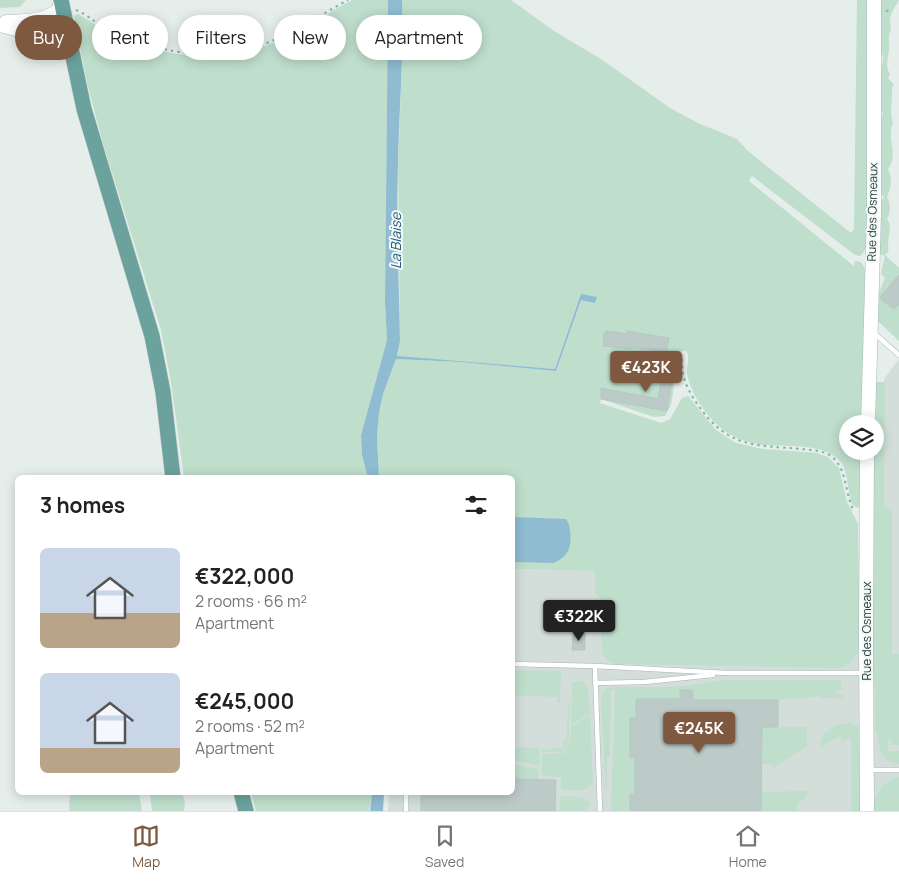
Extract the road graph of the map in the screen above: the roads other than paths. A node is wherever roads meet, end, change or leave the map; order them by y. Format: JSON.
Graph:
{"nodes":[{"id":1,"x":874,"y":0,"type":"edge"},
{"id":2,"x":61,"y":1,"type":"edge"},
{"id":3,"x":64,"y":15,"type":"edge"},
{"id":4,"x":0,"y":23,"type":"edge"},
{"id":5,"x":15,"y":28,"type":"edge"},
{"id":6,"x":74,"y":60,"type":"edge"},
{"id":7,"x":869,"y":329,"type":"junction"},
{"id":8,"x":899,"y":355,"type":"edge"},
{"id":9,"x":868,"y":415,"type":"edge"},
{"id":10,"x":867,"y":460,"type":"edge"},
{"id":11,"x":173,"y":475,"type":"edge"},
{"id":12,"x":515,"y":664,"type":"edge"},
{"id":13,"x":595,"y":666,"type":"junction"},
{"id":14,"x":727,"y":673,"type":"junction"},
{"id":15,"x":866,"y":673,"type":"junction"},
{"id":16,"x":595,"y":682,"type":"junction"},
{"id":17,"x":866,"y":770,"type":"junction"},
{"id":18,"x":899,"y":770,"type":"edge"},
{"id":19,"x":242,"y":795,"type":"edge"},
{"id":20,"x":406,"y":795,"type":"edge"},
{"id":21,"x":246,"y":811,"type":"edge"},
{"id":22,"x":406,"y":811,"type":"edge"},
{"id":23,"x":600,"y":811,"type":"edge"},
{"id":24,"x":867,"y":811,"type":"edge"}],
"edges":[{"from":1,"to":7,"type":"main road","name":"Rue des Osmeaux"},
{"from":2,"to":3,"type":"main road"},
{"from":2,"to":4,"type":"main road"},
{"from":4,"to":5,"type":"main road"},
{"from":6,"to":11,"type":"main road"},
{"from":7,"to":8,"type":"lane"},
{"from":7,"to":9,"type":"main road","name":"Rue des Osmeaux"},
{"from":10,"to":15,"type":"main road","name":"Rue des Osmeaux"},
{"from":12,"to":13,"type":"lane"},
{"from":13,"to":14,"type":"lane"},
{"from":13,"to":16,"type":"lane"},
{"from":14,"to":15,"type":"lane"},
{"from":14,"to":16,"type":"lane"},
{"from":15,"to":17,"type":"main road","name":"Rue des Osmeaux"},
{"from":16,"to":23,"type":"lane"},
{"from":17,"to":18,"type":"lane"},
{"from":17,"to":24,"type":"main road","name":"Rue des Osmeaux"},
{"from":19,"to":21,"type":"main road"},
{"from":20,"to":22,"type":"lane"}]}
